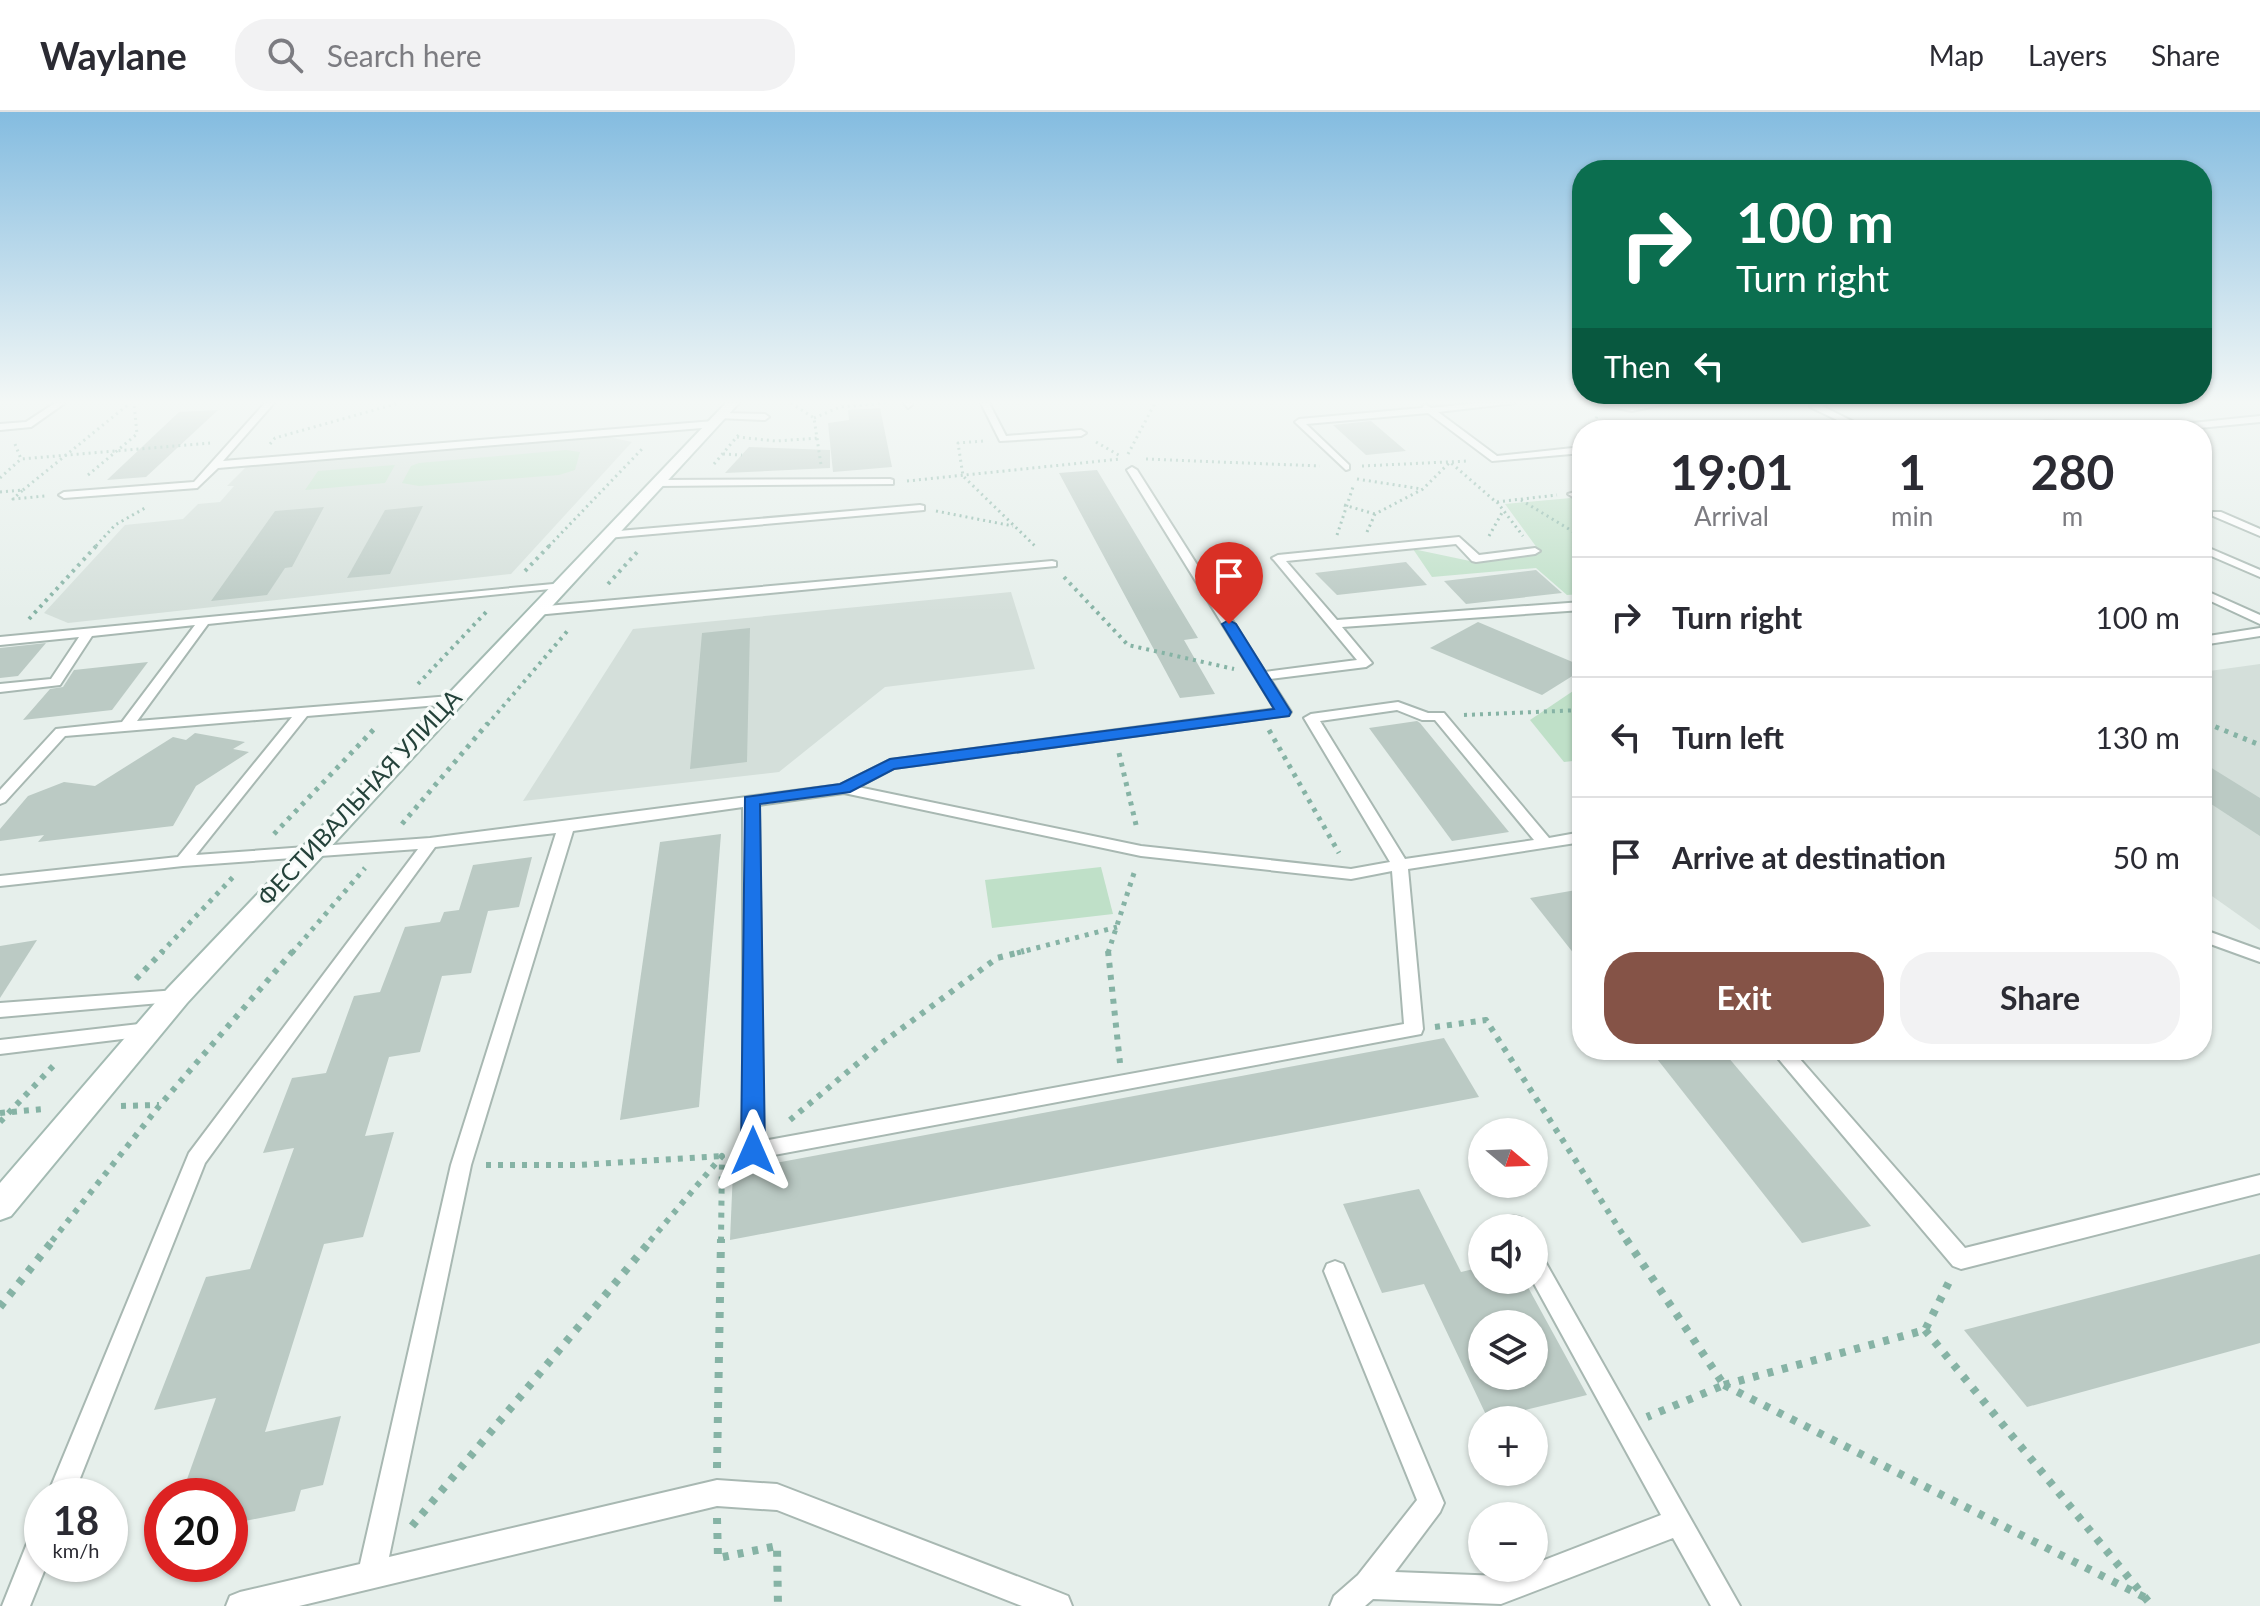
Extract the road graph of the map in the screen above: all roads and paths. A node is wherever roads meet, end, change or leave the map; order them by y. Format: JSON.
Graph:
{"nodes":[{"id":1,"x":45,"y":473,"type":"edge"},
{"id":2,"x":91,"y":473,"type":"edge"},
{"id":3,"x":208,"y":473,"type":"edge"},
{"id":4,"x":618,"y":473,"type":"edge"},
{"id":5,"x":667,"y":473,"type":"edge"},
{"id":6,"x":822,"y":473,"type":"edge"},
{"id":7,"x":963,"y":473,"type":"edge"},
{"id":8,"x":1005,"y":473,"type":"edge"},
{"id":9,"x":1134,"y":473,"type":"edge"},
{"id":10,"x":1439,"y":473,"type":"edge"},
{"id":11,"x":1462,"y":473,"type":"edge"},
{"id":12,"x":963,"y":476,"type":"junction"},
{"id":13,"x":823,"y":482,"type":"junction"},
{"id":14,"x":890,"y":482,"type":"joint"},
{"id":15,"x":657,"y":483,"type":"junction"},
{"id":16,"x":184,"y":486,"type":"junction"},
{"id":17,"x":1423,"y":489,"type":"junction"},
{"id":18,"x":23,"y":490,"type":"junction"},
{"id":19,"x":0,"y":492,"type":"edge"},
{"id":20,"x":1572,"y":494,"type":"edge"},
{"id":21,"x":64,"y":495,"type":"junction"},
{"id":22,"x":1519,"y":499,"type":"junction"},
{"id":23,"x":1496,"y":502,"type":"junction"},
{"id":24,"x":1344,"y":505,"type":"junction"},
{"id":25,"x":920,"y":508,"type":"joint"},
{"id":26,"x":1503,"y":510,"type":"junction"},
{"id":27,"x":1375,"y":514,"type":"junction"},
{"id":28,"x":2217,"y":514,"type":"dead end"},
{"id":29,"x":1016,"y":527,"type":"junction"},
{"id":30,"x":1572,"y":531,"type":"edge"},
{"id":31,"x":2260,"y":533,"type":"edge"},
{"id":32,"x":607,"y":535,"type":"junction"},
{"id":33,"x":1459,"y":540,"type":"junction"},
{"id":34,"x":1535,"y":551,"type":"joint"},
{"id":35,"x":1333,"y":552,"type":"junction"},
{"id":36,"x":2212,"y":552,"type":"edge"},
{"id":37,"x":1052,"y":564,"type":"junction"},
{"id":38,"x":2260,"y":574,"type":"edge"},
{"id":39,"x":560,"y":585,"type":"junction"},
{"id":40,"x":507,"y":590,"type":"junction"},
{"id":41,"x":2212,"y":598,"type":"edge"},
{"id":42,"x":1572,"y":607,"type":"edge"},
{"id":43,"x":536,"y":611,"type":"junction"},
{"id":44,"x":2260,"y":620,"type":"edge"},
{"id":45,"x":204,"y":621,"type":"junction"},
{"id":46,"x":1333,"y":624,"type":"junction"},
{"id":47,"x":88,"y":632,"type":"junction"},
{"id":48,"x":2260,"y":632,"type":"edge"},
{"id":49,"x":2212,"y":639,"type":"edge"},
{"id":50,"x":4,"y":641,"type":"edge"},
{"id":51,"x":1262,"y":676,"type":"junction"},
{"id":52,"x":0,"y":688,"type":"edge"},
{"id":53,"x":451,"y":700,"type":"junction"},
{"id":54,"x":396,"y":707,"type":"junction"},
{"id":55,"x":1572,"y":710,"type":"edge"},
{"id":56,"x":303,"y":712,"type":"junction"},
{"id":57,"x":1261,"y":715,"type":"junction"},
{"id":58,"x":1439,"y":716,"type":"junction"},
{"id":59,"x":126,"y":726,"type":"junction"},
{"id":60,"x":2212,"y":726,"type":"edge"},
{"id":61,"x":1115,"y":736,"type":"junction"},
{"id":62,"x":2260,"y":745,"type":"edge"},
{"id":63,"x":20,"y":777,"type":"junction"},
{"id":64,"x":0,"y":779,"type":"edge"},
{"id":65,"x":844,"y":789,"type":"junction"},
{"id":66,"x":0,"y":799,"type":"edge"},
{"id":67,"x":751,"y":800,"type":"junction"},
{"id":68,"x":566,"y":827,"type":"junction"},
{"id":69,"x":1572,"y":839,"type":"edge"},
{"id":70,"x":430,"y":843,"type":"junction"},
{"id":71,"x":1545,"y":843,"type":"junction"},
{"id":72,"x":313,"y":849,"type":"junction"},
{"id":73,"x":1141,"y":851,"type":"junction"},
{"id":74,"x":252,"y":857,"type":"junction"},
{"id":75,"x":183,"y":861,"type":"junction"},
{"id":76,"x":1400,"y":865,"type":"junction"},
{"id":77,"x":1351,"y":874,"type":"junction"},
{"id":78,"x":0,"y":881,"type":"edge"},
{"id":79,"x":1117,"y":927,"type":"junction"},
{"id":80,"x":2212,"y":939,"type":"edge"},
{"id":81,"x":2260,"y":956,"type":"edge"},
{"id":82,"x":177,"y":996,"type":"junction"},
{"id":83,"x":114,"y":1002,"type":"junction"},
{"id":84,"x":0,"y":1010,"type":"edge"},
{"id":85,"x":1414,"y":1029,"type":"junction"},
{"id":86,"x":148,"y":1030,"type":"junction"},
{"id":87,"x":81,"y":1036,"type":"junction"},
{"id":88,"x":0,"y":1047,"type":"edge"},
{"id":89,"x":1790,"y":1060,"type":"edge"},
{"id":90,"x":1122,"y":1084,"type":"junction"},
{"id":91,"x":0,"y":1122,"type":"edge"},
{"id":92,"x":753,"y":1151,"type":"junction"},
{"id":93,"x":722,"y":1156,"type":"junction"},
{"id":94,"x":461,"y":1165,"type":"junction"},
{"id":95,"x":2260,"y":1184,"type":"edge"},
{"id":96,"x":0,"y":1206,"type":"edge"},
{"id":97,"x":1961,"y":1259,"type":"junction"},
{"id":98,"x":1335,"y":1271,"type":"dead end"},
{"id":99,"x":1548,"y":1288,"type":"edge"},
{"id":100,"x":1925,"y":1330,"type":"junction"},
{"id":101,"x":1724,"y":1385,"type":"junction"},
{"id":102,"x":1626,"y":1426,"type":"junction"},
{"id":103,"x":67,"y":1478,"type":"edge"},
{"id":104,"x":717,"y":1493,"type":"junction"},
{"id":105,"x":1679,"y":1522,"type":"junction"},
{"id":106,"x":371,"y":1575,"type":"junction"},
{"id":107,"x":26,"y":1582,"type":"edge"},
{"id":108,"x":1368,"y":1585,"type":"junction"},
{"id":109,"x":2149,"y":1602,"type":"edge"},
{"id":110,"x":16,"y":1606,"type":"edge"},
{"id":111,"x":240,"y":1606,"type":"edge"},
{"id":112,"x":778,"y":1606,"type":"edge"},
{"id":113,"x":1058,"y":1606,"type":"edge"},
{"id":114,"x":1344,"y":1606,"type":"edge"},
{"id":115,"x":1726,"y":1606,"type":"edge"}],
"edges":[{"from":1,"to":18,"type":"path"},
{"from":2,"to":21,"type":"path"},
{"from":3,"to":16,"type":"lane"},
{"from":4,"to":40,"type":"path"},
{"from":5,"to":15,"type":"street","name":"ФЕСТИВАЛЬНАЯ УЛИЦА"},
{"from":6,"to":13,"type":"path"},
{"from":7,"to":12,"type":"path"},
{"from":8,"to":12,"type":"path"},
{"from":9,"to":51,"type":"lane"},
{"from":10,"to":17,"type":"path"},
{"from":11,"to":23,"type":"path"},
{"from":12,"to":14,"type":"path"},
{"from":12,"to":29,"type":"path"},
{"from":13,"to":14,"type":"lane"},
{"from":13,"to":15,"type":"lane"},
{"from":15,"to":32,"type":"street","name":"ФЕСТИВАЛЬНАЯ УЛИЦА"},
{"from":16,"to":21,"type":"lane"},
{"from":16,"to":50,"type":"path"},
{"from":17,"to":24,"type":"path"},
{"from":17,"to":27,"type":"path"},
{"from":18,"to":19,"type":"path"},
{"from":18,"to":21,"type":"path"},
{"from":20,"to":22,"type":"path"},
{"from":22,"to":23,"type":"path"},
{"from":22,"to":30,"type":"path"},
{"from":23,"to":26,"type":"path"},
{"from":24,"to":27,"type":"path"},
{"from":24,"to":35,"type":"path"},
{"from":25,"to":29,"type":"path"},
{"from":25,"to":32,"type":"lane"},
{"from":26,"to":33,"type":"path"},
{"from":26,"to":34,"type":"path"},
{"from":27,"to":35,"type":"path"},
{"from":28,"to":31,"type":"lane"},
{"from":29,"to":37,"type":"path"},
{"from":32,"to":39,"type":"street","name":"ФЕСТИВАЛЬНАЯ УЛИЦА"},
{"from":33,"to":34,"type":"lane"},
{"from":33,"to":35,"type":"lane"},
{"from":35,"to":46,"type":"lane"},
{"from":36,"to":38,"type":"lane"},
{"from":37,"to":43,"type":"lane"},
{"from":37,"to":51,"type":"path"},
{"from":39,"to":40,"type":"lane"},
{"from":39,"to":43,"type":"street","name":"ФЕСТИВАЛЬНАЯ УЛИЦА"},
{"from":40,"to":45,"type":"lane"},
{"from":40,"to":54,"type":"path"},
{"from":41,"to":44,"type":"lane"},
{"from":42,"to":46,"type":"lane"},
{"from":43,"to":53,"type":"street","name":"ФЕСТИВАЛЬНАЯ УЛИЦА"},
{"from":45,"to":47,"type":"lane"},
{"from":45,"to":59,"type":"lane"},
{"from":46,"to":51,"type":"lane"},
{"from":47,"to":50,"type":"lane"},
{"from":47,"to":52,"type":"lane"},
{"from":48,"to":49,"type":"lane"},
{"from":51,"to":57,"type":"lane"},
{"from":53,"to":54,"type":"lane"},
{"from":53,"to":72,"type":"street","name":"ФЕСТИВАЛЬНАЯ УЛИЦА"},
{"from":54,"to":56,"type":"lane"},
{"from":54,"to":74,"type":"path"},
{"from":55,"to":58,"type":"path"},
{"from":56,"to":59,"type":"lane"},
{"from":56,"to":75,"type":"lane"},
{"from":57,"to":61,"type":"lane"},
{"from":57,"to":77,"type":"path"},
{"from":58,"to":71,"type":"lane"},
{"from":58,"to":76,"type":"lane"},
{"from":59,"to":63,"type":"lane"},
{"from":60,"to":62,"type":"path"},
{"from":61,"to":65,"type":"lane"},
{"from":61,"to":73,"type":"path"},
{"from":63,"to":64,"type":"lane"},
{"from":63,"to":66,"type":"lane"},
{"from":65,"to":67,"type":"lane"},
{"from":65,"to":73,"type":"lane"},
{"from":67,"to":68,"type":"lane"},
{"from":67,"to":92,"type":"lane"},
{"from":68,"to":70,"type":"lane"},
{"from":68,"to":94,"type":"lane"},
{"from":69,"to":71,"type":"lane"},
{"from":70,"to":72,"type":"lane"},
{"from":70,"to":103,"type":"lane"},
{"from":71,"to":76,"type":"lane"},
{"from":72,"to":74,"type":"lane"},
{"from":72,"to":82,"type":"street","name":"ФЕСТИВАЛЬНАЯ УЛИЦА"},
{"from":73,"to":77,"type":"lane"},
{"from":73,"to":79,"type":"path"},
{"from":74,"to":75,"type":"lane"},
{"from":74,"to":83,"type":"path"},
{"from":75,"to":78,"type":"lane"},
{"from":76,"to":77,"type":"lane"},
{"from":76,"to":85,"type":"lane"},
{"from":79,"to":90,"type":"path"},
{"from":79,"to":92,"type":"path"},
{"from":80,"to":81,"type":"lane"},
{"from":82,"to":83,"type":"lane"},
{"from":82,"to":86,"type":"street","name":"ФЕСТИВАЛЬНАЯ УЛИЦА"},
{"from":83,"to":84,"type":"lane"},
{"from":85,"to":90,"type":"lane"},
{"from":85,"to":101,"type":"path"},
{"from":86,"to":87,"type":"lane"},
{"from":86,"to":96,"type":"street","name":"ФЕСТИВАЛЬНАЯ УЛИЦА"},
{"from":87,"to":88,"type":"lane"},
{"from":87,"to":91,"type":"path"},
{"from":89,"to":97,"type":"lane"},
{"from":90,"to":92,"type":"lane"},
{"from":92,"to":93,"type":"path"},
{"from":93,"to":94,"type":"path"},
{"from":93,"to":104,"type":"path"},
{"from":93,"to":106,"type":"path"},
{"from":94,"to":106,"type":"lane"},
{"from":95,"to":97,"type":"lane"},
{"from":97,"to":100,"type":"path"},
{"from":98,"to":108,"type":"lane"},
{"from":99,"to":102,"type":"lane"},
{"from":100,"to":101,"type":"path"},
{"from":100,"to":109,"type":"path"},
{"from":101,"to":102,"type":"path"},
{"from":101,"to":109,"type":"path"},
{"from":102,"to":105,"type":"lane"},
{"from":104,"to":106,"type":"lane"},
{"from":104,"to":112,"type":"path"},
{"from":104,"to":113,"type":"lane"},
{"from":105,"to":108,"type":"lane"},
{"from":105,"to":115,"type":"lane"},
{"from":106,"to":111,"type":"lane"},
{"from":107,"to":110,"type":"lane"},
{"from":108,"to":114,"type":"lane"}]}
